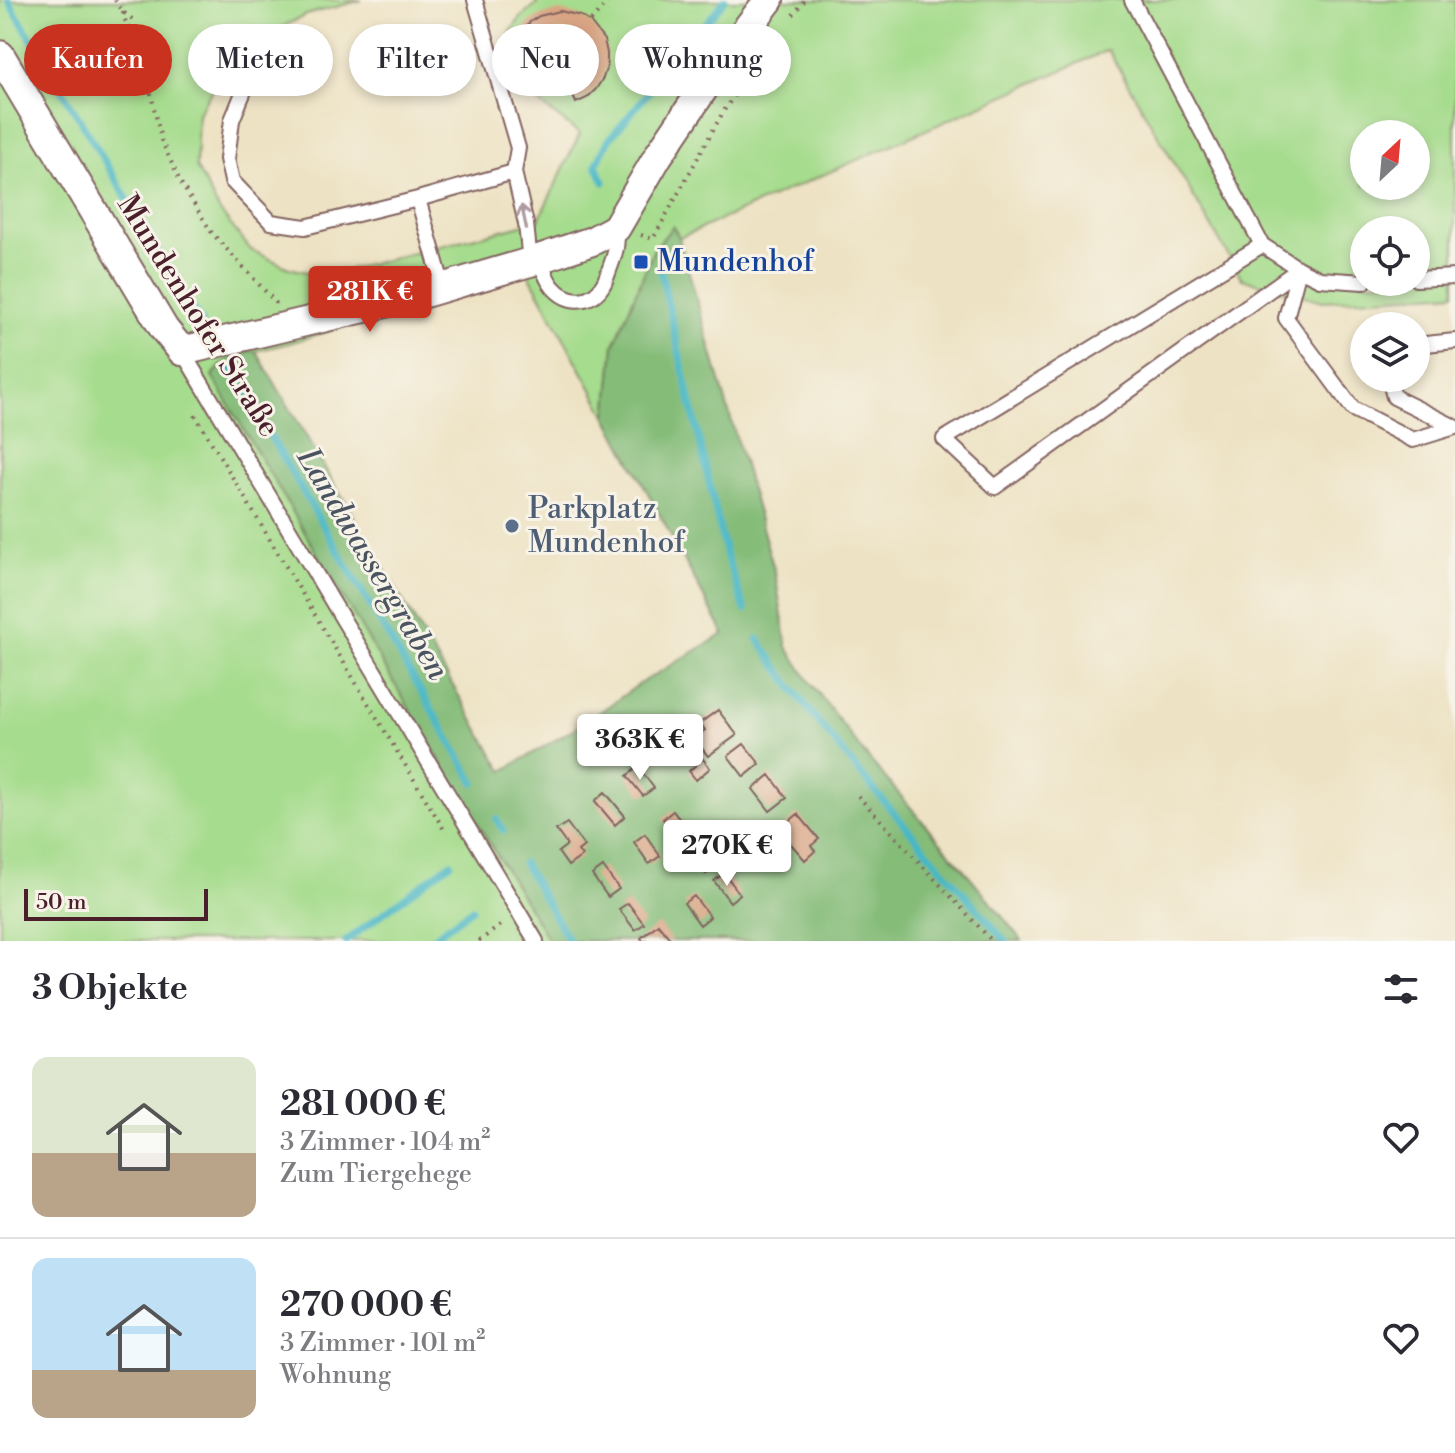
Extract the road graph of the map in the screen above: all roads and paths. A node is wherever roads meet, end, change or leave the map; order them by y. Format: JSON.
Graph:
{"nodes":[{"id":1,"x":115,"y":0,"type":"edge"},
{"id":2,"x":475,"y":0,"type":"edge"},
{"id":3,"x":609,"y":0,"type":"edge"},
{"id":4,"x":769,"y":0,"type":"edge"},
{"id":5,"x":805,"y":0,"type":"edge"},
{"id":6,"x":1132,"y":0,"type":"edge"},
{"id":7,"x":123,"y":12,"type":"junction"},
{"id":8,"x":135,"y":21,"type":"dead end"},
{"id":9,"x":591,"y":21,"type":"dead end"},
{"id":10,"x":787,"y":22,"type":"dead end"},
{"id":11,"x":0,"y":55,"type":"edge"},
{"id":12,"x":242,"y":96,"type":"edge"},
{"id":13,"x":522,"y":96,"type":"edge"},
{"id":14,"x":734,"y":96,"type":"edge"},
{"id":15,"x":508,"y":110,"type":"junction"},
{"id":16,"x":514,"y":172,"type":"junction"},
{"id":17,"x":418,"y":199,"type":"junction"},
{"id":18,"x":616,"y":228,"type":"junction"},
{"id":19,"x":1262,"y":245,"type":"junction"},
{"id":20,"x":535,"y":260,"type":"junction"},
{"id":21,"x":1299,"y":269,"type":"junction"},
{"id":22,"x":1455,"y":277,"type":"edge"},
{"id":23,"x":1430,"y":278,"type":"edge"},
{"id":24,"x":1350,"y":281,"type":"edge"},
{"id":25,"x":443,"y":287,"type":"junction"},
{"id":26,"x":293,"y":325,"type":"junction"},
{"id":27,"x":1455,"y":341,"type":"edge"},
{"id":28,"x":1430,"y":344,"type":"edge"},
{"id":29,"x":182,"y":351,"type":"junction"},
{"id":30,"x":1393,"y":392,"type":"edge"},
{"id":31,"x":1455,"y":427,"type":"edge"},
{"id":32,"x":858,"y":796,"type":"dead end"},
{"id":33,"x":519,"y":912,"type":"junction"},
{"id":34,"x":479,"y":941,"type":"edge"},
{"id":35,"x":536,"y":941,"type":"edge"},
{"id":36,"x":992,"y":941,"type":"edge"}],
"edges":[{"from":1,"to":7,"type":"path"},
{"from":2,"to":15,"type":"lane"},
{"from":3,"to":9,"type":"path"},
{"from":4,"to":18,"type":"street"},
{"from":5,"to":10,"type":"path"},
{"from":6,"to":19,"type":"lane"},
{"from":7,"to":8,"type":"path"},
{"from":7,"to":26,"type":"path"},
{"from":11,"to":29,"type":"street","name":"Mundenhofer Straße"},
{"from":12,"to":17,"type":"lane"},
{"from":13,"to":15,"type":"path"},
{"from":14,"to":18,"type":"path"},
{"from":15,"to":16,"type":"lane"},
{"from":16,"to":17,"type":"lane"},
{"from":20,"to":16,"type":"lane","one_way":true},
{"from":17,"to":25,"type":"lane"},
{"from":18,"to":20,"type":"street"},
{"from":18,"to":20,"type":"lane"},
{"from":19,"to":21,"type":"lane"},
{"from":19,"to":21,"type":"lane"},
{"from":20,"to":25,"type":"street"},
{"from":21,"to":24,"type":"lane"},
{"from":21,"to":31,"type":"lane"},
{"from":22,"to":23,"type":"lane"},
{"from":25,"to":26,"type":"street"},
{"from":26,"to":29,"type":"street"},
{"from":27,"to":28,"type":"lane"},
{"from":29,"to":33,"type":"lane","name":"Mundenhofer Straße"},
{"from":30,"to":31,"type":"lane"},
{"from":32,"to":36,"type":"path"},
{"from":33,"to":34,"type":"path"},
{"from":33,"to":35,"type":"lane","name":"Mundenhofer Straße"}]}
